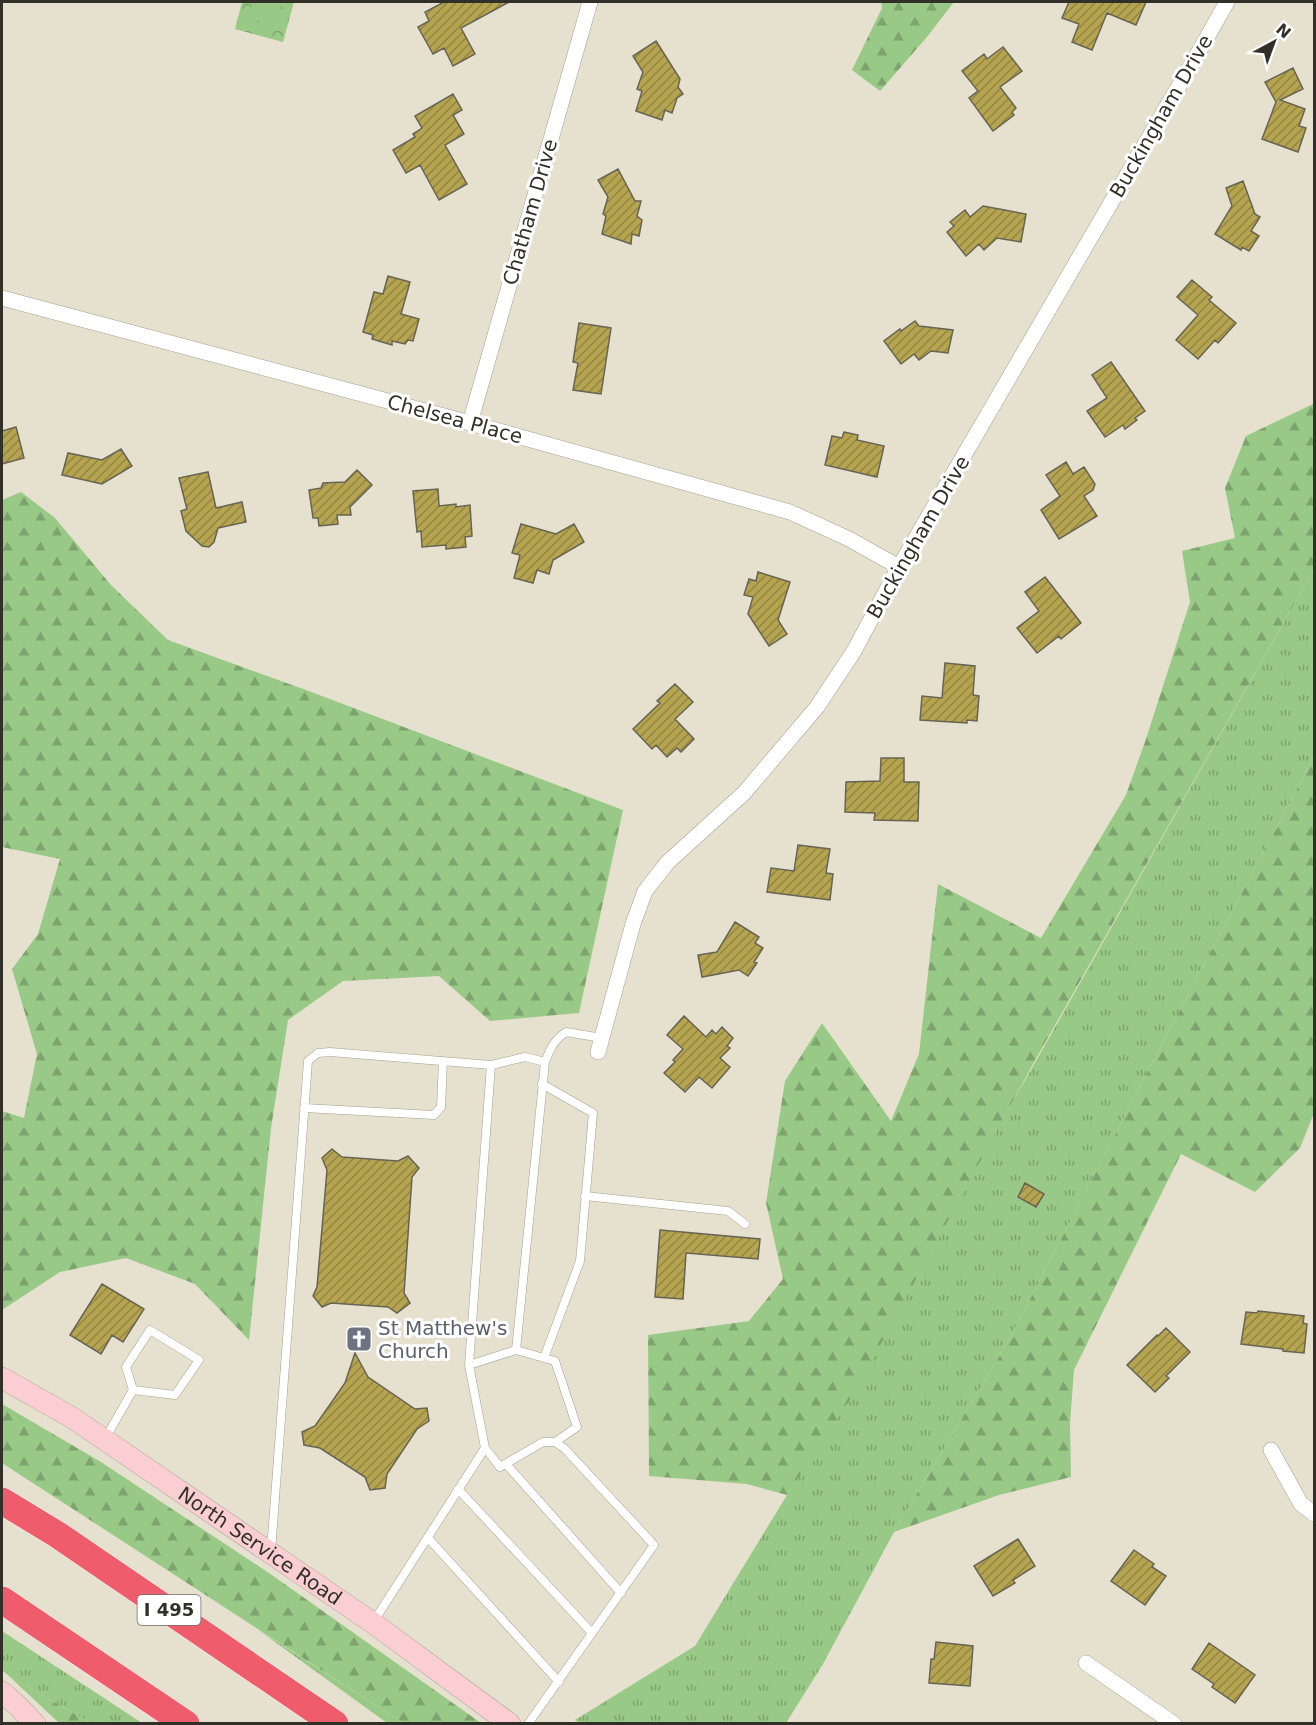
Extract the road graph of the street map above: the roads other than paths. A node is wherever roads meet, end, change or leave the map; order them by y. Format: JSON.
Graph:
{"nodes":[{"id":1,"x":590,"y":2,"type":"edge"},
{"id":2,"x":1227,"y":2,"type":"edge"},
{"id":3,"x":2,"y":298,"type":"edge"},
{"id":4,"x":470,"y":423,"type":"junction"},
{"id":5,"x":899,"y":567,"type":"junction"},
{"id":6,"x":600,"y":1045,"type":"joint"},
{"id":7,"x":443,"y":1061,"type":"junction"},
{"id":8,"x":545,"y":1062,"type":"junction"},
{"id":9,"x":491,"y":1065,"type":"junction"},
{"id":10,"x":542,"y":1084,"type":"junction"},
{"id":11,"x":304,"y":1108,"type":"junction"},
{"id":12,"x":585,"y":1196,"type":"junction"},
{"id":13,"x":745,"y":1224,"type":"dead end"},
{"id":14,"x":516,"y":1350,"type":"junction"},
{"id":15,"x":544,"y":1358,"type":"junction"},
{"id":16,"x":469,"y":1365,"type":"junction"},
{"id":17,"x":2,"y":1378,"type":"edge"},
{"id":18,"x":133,"y":1390,"type":"junction"},
{"id":19,"x":105,"y":1440,"type":"junction"},
{"id":20,"x":555,"y":1442,"type":"junction"},
{"id":21,"x":485,"y":1448,"type":"junction"},
{"id":22,"x":1271,"y":1450,"type":"dead end"},
{"id":23,"x":506,"y":1464,"type":"junction"},
{"id":24,"x":459,"y":1489,"type":"junction"},
{"id":25,"x":2,"y":1501,"type":"edge"},
{"id":26,"x":1314,"y":1514,"type":"edge"},
{"id":27,"x":428,"y":1538,"type":"junction"},
{"id":28,"x":271,"y":1553,"type":"junction"},
{"id":29,"x":621,"y":1593,"type":"junction"},
{"id":30,"x":2,"y":1600,"type":"edge"},
{"id":31,"x":373,"y":1623,"type":"junction"},
{"id":32,"x":592,"y":1634,"type":"junction"},
{"id":33,"x":1086,"y":1663,"type":"dead end"},
{"id":34,"x":559,"y":1682,"type":"junction"},
{"id":35,"x":2,"y":1692,"type":"edge"},
{"id":36,"x":35,"y":1724,"type":"edge"},
{"id":37,"x":186,"y":1724,"type":"edge"},
{"id":38,"x":335,"y":1724,"type":"edge"},
{"id":39,"x":510,"y":1724,"type":"edge"},
{"id":40,"x":528,"y":1724,"type":"edge"},
{"id":41,"x":1173,"y":1724,"type":"edge"}],
"edges":[{"from":1,"to":4,"type":"street","name":"Chatham Drive"},
{"from":2,"to":5,"type":"street","name":"Buckingham Drive"},
{"from":3,"to":4,"type":"street","name":"Chelsea Place"},
{"from":4,"to":5,"type":"street","name":"Chelsea Place"},
{"from":5,"to":6,"type":"street","name":"Buckingham Drive"},
{"from":6,"to":8,"type":"lane"},
{"from":7,"to":9,"type":"lane"},
{"from":7,"to":11,"type":"lane"},
{"from":7,"to":11,"type":"lane"},
{"from":8,"to":9,"type":"lane"},
{"from":8,"to":10,"type":"lane"},
{"from":9,"to":16,"type":"lane"},
{"from":10,"to":12,"type":"lane"},
{"from":10,"to":14,"type":"lane"},
{"from":11,"to":28,"type":"lane"},
{"from":12,"to":13,"type":"lane"},
{"from":12,"to":15,"type":"lane"},
{"from":14,"to":15,"type":"lane"},
{"from":14,"to":16,"type":"lane"},
{"from":15,"to":20,"type":"lane"},
{"from":16,"to":21,"type":"lane"},
{"from":17,"to":19,"type":"main road","name":"North Service Road"},
{"from":18,"to":18,"type":"lane"},
{"from":18,"to":19,"type":"lane"},
{"from":19,"to":28,"type":"main road","name":"North Service Road"},
{"from":20,"to":23,"type":"lane"},
{"from":20,"to":29,"type":"lane"},
{"from":21,"to":23,"type":"lane"},
{"from":21,"to":24,"type":"lane"},
{"from":22,"to":26,"type":"street"},
{"from":23,"to":29,"type":"lane"},
{"from":24,"to":27,"type":"lane"},
{"from":24,"to":32,"type":"lane"},
{"from":25,"to":38,"type":"highway","number":"I 495"},
{"from":27,"to":31,"type":"lane"},
{"from":27,"to":34,"type":"lane"},
{"from":28,"to":31,"type":"main road","name":"North Service Road"},
{"from":29,"to":32,"type":"lane"},
{"from":30,"to":37,"type":"highway"},
{"from":31,"to":39,"type":"main road","name":"North Service Road"},
{"from":32,"to":34,"type":"lane"},
{"from":33,"to":41,"type":"street"},
{"from":34,"to":40,"type":"lane"},
{"from":35,"to":36,"type":"main road"}]}
